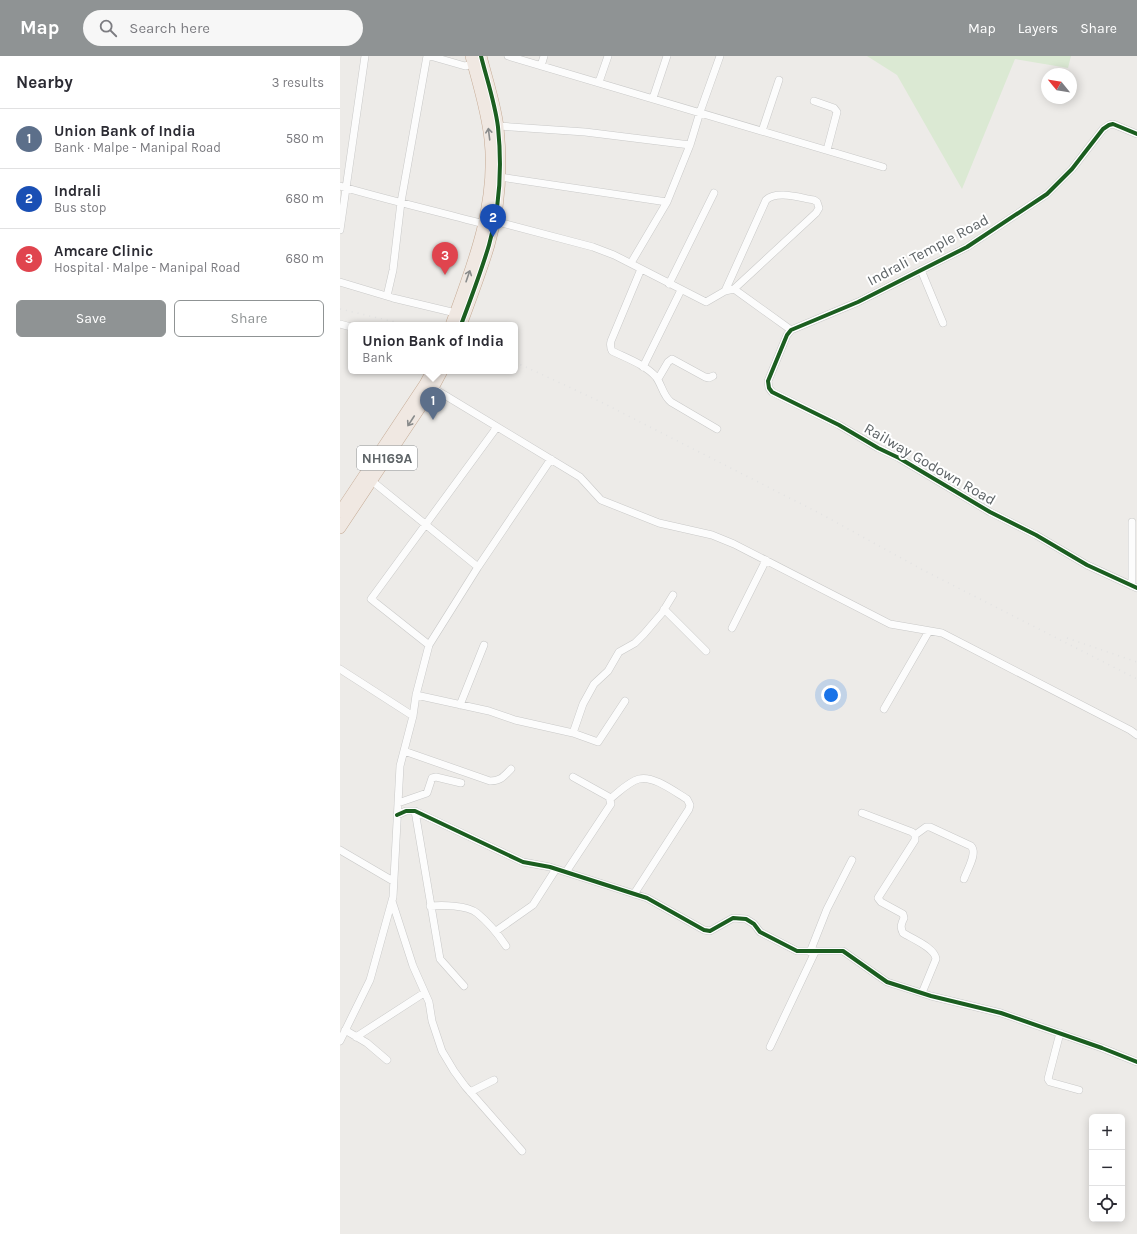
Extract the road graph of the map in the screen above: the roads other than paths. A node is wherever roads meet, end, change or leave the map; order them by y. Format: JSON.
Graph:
{"nodes":[{"id":1,"x":366,"y":56,"type":"edge"},
{"id":2,"x":427,"y":56,"type":"edge"},
{"id":3,"x":430,"y":56,"type":"edge"},
{"id":4,"x":481,"y":56,"type":"edge"},
{"id":5,"x":508,"y":56,"type":"edge"},
{"id":6,"x":544,"y":56,"type":"edge"},
{"id":7,"x":608,"y":56,"type":"edge"},
{"id":8,"x":667,"y":56,"type":"edge"},
{"id":9,"x":720,"y":56,"type":"edge"},
{"id":10,"x":472,"y":60,"type":"edge"},
{"id":11,"x":541,"y":66,"type":"junction"},
{"id":12,"x":779,"y":80,"type":"dead end"},
{"id":13,"x":599,"y":82,"type":"junction"},
{"id":14,"x":653,"y":98,"type":"junction"},
{"id":15,"x":814,"y":101,"type":"dead end"},
{"id":16,"x":700,"y":112,"type":"junction"},
{"id":17,"x":498,"y":126,"type":"junction"},
{"id":18,"x":762,"y":131,"type":"junction"},
{"id":19,"x":1137,"y":134,"type":"edge"},
{"id":20,"x":690,"y":145,"type":"junction"},
{"id":21,"x":827,"y":150,"type":"junction"},
{"id":22,"x":495,"y":151,"type":"junction"},
{"id":23,"x":883,"y":167,"type":"dead end"},
{"id":24,"x":500,"y":177,"type":"junction"},
{"id":25,"x":343,"y":187,"type":"edge"},
{"id":26,"x":714,"y":193,"type":"dead end"},
{"id":27,"x":401,"y":202,"type":"junction"},
{"id":28,"x":667,"y":202,"type":"junction"},
{"id":29,"x":489,"y":223,"type":"junction"},
{"id":30,"x":340,"y":230,"type":"edge"},
{"id":31,"x":631,"y":263,"type":"junction"},
{"id":32,"x":641,"y":269,"type":"junction"},
{"id":33,"x":921,"y":270,"type":"junction"},
{"id":34,"x":340,"y":282,"type":"edge"},
{"id":35,"x":669,"y":284,"type":"junction"},
{"id":36,"x":734,"y":289,"type":"junction"},
{"id":37,"x":681,"y":290,"type":"junction"},
{"id":38,"x":725,"y":291,"type":"junction"},
{"id":39,"x":387,"y":296,"type":"junction"},
{"id":40,"x":460,"y":318,"type":"edge"},
{"id":41,"x":943,"y":323,"type":"dead end"},
{"id":42,"x":791,"y":330,"type":"junction"},
{"id":43,"x":643,"y":367,"type":"junction"},
{"id":44,"x":430,"y":374,"type":"edge"},
{"id":45,"x":440,"y":374,"type":"edge"},
{"id":46,"x":713,"y":376,"type":"dead end"},
{"id":47,"x":658,"y":379,"type":"junction"},
{"id":48,"x":433,"y":388,"type":"junction"},
{"id":49,"x":497,"y":427,"type":"junction"},
{"id":50,"x":717,"y":429,"type":"dead end"},
{"id":51,"x":551,"y":459,"type":"junction"},
{"id":52,"x":372,"y":481,"type":"junction"},
{"id":53,"x":340,"y":512,"type":"edge"},
{"id":54,"x":1132,"y":522,"type":"dead end"},
{"id":55,"x":426,"y":524,"type":"junction"},
{"id":56,"x":340,"y":528,"type":"edge"},
{"id":57,"x":766,"y":560,"type":"junction"},
{"id":58,"x":478,"y":567,"type":"junction"},
{"id":59,"x":1134,"y":587,"type":"edge"},
{"id":60,"x":673,"y":595,"type":"dead end"},
{"id":61,"x":664,"y":609,"type":"junction"},
{"id":62,"x":732,"y":628,"type":"dead end"},
{"id":63,"x":929,"y":631,"type":"junction"},
{"id":64,"x":429,"y":645,"type":"junction"},
{"id":65,"x":484,"y":645,"type":"dead end"},
{"id":66,"x":706,"y":651,"type":"dead end"},
{"id":67,"x":340,"y":669,"type":"edge"},
{"id":68,"x":416,"y":695,"type":"junction"},
{"id":69,"x":625,"y":701,"type":"dead end"},
{"id":70,"x":460,"y":705,"type":"junction"},
{"id":71,"x":884,"y":709,"type":"dead end"},
{"id":72,"x":413,"y":716,"type":"junction"},
{"id":73,"x":1133,"y":731,"type":"edge"},
{"id":74,"x":573,"y":733,"type":"junction"},
{"id":75,"x":1137,"y":735,"type":"edge"},
{"id":76,"x":404,"y":751,"type":"junction"},
{"id":77,"x":511,"y":769,"type":"dead end"},
{"id":78,"x":573,"y":777,"type":"dead end"},
{"id":79,"x":461,"y":783,"type":"dead end"},
{"id":80,"x":610,"y":799,"type":"junction"},
{"id":81,"x":398,"y":803,"type":"junction"},
{"id":82,"x":415,"y":811,"type":"junction"},
{"id":83,"x":862,"y":813,"type":"dead end"},
{"id":84,"x":397,"y":815,"type":"junction"},
{"id":85,"x":915,"y":835,"type":"junction"},
{"id":86,"x":340,"y":850,"type":"edge"},
{"id":87,"x":852,"y":860,"type":"dead end"},
{"id":88,"x":556,"y":869,"type":"junction"},
{"id":89,"x":566,"y":872,"type":"junction"},
{"id":90,"x":964,"y":879,"type":"dead end"},
{"id":91,"x":393,"y":881,"type":"junction"},
{"id":92,"x":634,"y":894,"type":"junction"},
{"id":93,"x":392,"y":901,"type":"junction"},
{"id":94,"x":430,"y":906,"type":"junction"},
{"id":95,"x":496,"y":931,"type":"junction"},
{"id":96,"x":506,"y":946,"type":"dead end"},
{"id":97,"x":813,"y":952,"type":"junction"},
{"id":98,"x":464,"y":986,"type":"dead end"},
{"id":99,"x":424,"y":993,"type":"junction"},
{"id":100,"x":922,"y":993,"type":"junction"},
{"id":101,"x":345,"y":1030,"type":"junction"},
{"id":102,"x":1060,"y":1033,"type":"junction"},
{"id":103,"x":356,"y":1037,"type":"junction"},
{"id":104,"x":340,"y":1041,"type":"edge"},
{"id":105,"x":770,"y":1047,"type":"dead end"},
{"id":106,"x":387,"y":1060,"type":"dead end"},
{"id":107,"x":1137,"y":1062,"type":"edge"},
{"id":108,"x":494,"y":1080,"type":"dead end"},
{"id":109,"x":1079,"y":1090,"type":"dead end"},
{"id":110,"x":470,"y":1092,"type":"junction"},
{"id":111,"x":522,"y":1151,"type":"dead end"}],
"edges":[{"from":1,"to":25,"type":"street"},
{"from":2,"to":27,"type":"street"},
{"from":3,"to":10,"type":"street"},
{"from":4,"to":17,"type":"highway"},
{"from":5,"to":11,"type":"street"},
{"from":6,"to":11,"type":"street"},
{"from":7,"to":13,"type":"street"},
{"from":8,"to":14,"type":"street"},
{"from":9,"to":16,"type":"street"},
{"from":22,"to":10,"type":"highway","one_way":true},
{"from":11,"to":13,"type":"street"},
{"from":12,"to":18,"type":"street"},
{"from":13,"to":14,"type":"street"},
{"from":14,"to":16,"type":"street"},
{"from":15,"to":21,"type":"street"},
{"from":16,"to":18,"type":"street"},
{"from":16,"to":20,"type":"street"},
{"from":17,"to":20,"type":"street"},
{"from":17,"to":22,"type":"highway"},
{"from":18,"to":21,"type":"street"},
{"from":19,"to":33,"type":"street","name":"Indrali Temple Road"},
{"from":20,"to":28,"type":"street"},
{"from":21,"to":23,"type":"street"},
{"from":22,"to":24,"type":"highway"},
{"from":22,"to":29,"type":"highway"},
{"from":24,"to":28,"type":"street"},
{"from":24,"to":29,"type":"highway"},
{"from":25,"to":27,"type":"street"},
{"from":25,"to":30,"type":"street"},
{"from":26,"to":35,"type":"street"},
{"from":27,"to":29,"type":"street"},
{"from":27,"to":39,"type":"street"},
{"from":28,"to":31,"type":"street"},
{"from":29,"to":31,"type":"street"},
{"from":29,"to":40,"type":"highway"},
{"from":31,"to":32,"type":"street"},
{"from":32,"to":35,"type":"street"},
{"from":32,"to":43,"type":"street"},
{"from":33,"to":41,"type":"street"},
{"from":33,"to":42,"type":"street","name":"Indrali Temple Road"},
{"from":34,"to":39,"type":"street"},
{"from":35,"to":37,"type":"street"},
{"from":36,"to":38,"type":"street"},
{"from":36,"to":38,"type":"street"},
{"from":36,"to":42,"type":"street"},
{"from":37,"to":38,"type":"street"},
{"from":37,"to":43,"type":"street"},
{"from":39,"to":40,"type":"street"},
{"from":42,"to":59,"type":"street","name":"Railway Godown Road"},
{"from":43,"to":47,"type":"street"},
{"from":44,"to":53,"type":"highway","number":"NH169A"},
{"from":45,"to":48,"type":"highway","number":"NH169A"},
{"from":46,"to":47,"type":"street"},
{"from":47,"to":50,"type":"street"},
{"from":48,"to":49,"type":"street"},
{"from":48,"to":52,"type":"highway","number":"NH169A","one_way":true},
{"from":49,"to":51,"type":"street"},
{"from":49,"to":55,"type":"street"},
{"from":51,"to":57,"type":"street"},
{"from":51,"to":58,"type":"street"},
{"from":52,"to":55,"type":"street"},
{"from":52,"to":56,"type":"highway","number":"NH169A"},
{"from":54,"to":59,"type":"street"},
{"from":55,"to":58,"type":"street"},
{"from":55,"to":64,"type":"street"},
{"from":57,"to":62,"type":"street"},
{"from":57,"to":63,"type":"street"},
{"from":58,"to":64,"type":"street"},
{"from":60,"to":61,"type":"street"},
{"from":61,"to":66,"type":"street"},
{"from":61,"to":74,"type":"street"},
{"from":63,"to":71,"type":"street"},
{"from":63,"to":73,"type":"street"},
{"from":64,"to":68,"type":"street"},
{"from":65,"to":70,"type":"street"},
{"from":67,"to":72,"type":"street"},
{"from":68,"to":70,"type":"street"},
{"from":68,"to":72,"type":"street"},
{"from":69,"to":74,"type":"street"},
{"from":70,"to":74,"type":"street"},
{"from":72,"to":76,"type":"street"},
{"from":73,"to":75,"type":"street"},
{"from":76,"to":77,"type":"street"},
{"from":76,"to":81,"type":"street"},
{"from":78,"to":80,"type":"street"},
{"from":79,"to":81,"type":"street"},
{"from":80,"to":89,"type":"street"},
{"from":80,"to":92,"type":"street"},
{"from":81,"to":84,"type":"street"},
{"from":82,"to":84,"type":"street"},
{"from":82,"to":88,"type":"street"},
{"from":82,"to":94,"type":"street"},
{"from":83,"to":85,"type":"street"},
{"from":84,"to":91,"type":"street"},
{"from":85,"to":90,"type":"street"},
{"from":85,"to":100,"type":"street"},
{"from":86,"to":91,"type":"street"},
{"from":87,"to":97,"type":"street"},
{"from":88,"to":89,"type":"street"},
{"from":88,"to":95,"type":"street"},
{"from":89,"to":92,"type":"street"},
{"from":91,"to":93,"type":"street"},
{"from":92,"to":97,"type":"street"},
{"from":93,"to":99,"type":"street"},
{"from":93,"to":101,"type":"street"},
{"from":94,"to":95,"type":"street"},
{"from":94,"to":98,"type":"street"},
{"from":95,"to":96,"type":"street"},
{"from":97,"to":100,"type":"street"},
{"from":97,"to":105,"type":"street"},
{"from":99,"to":103,"type":"street"},
{"from":99,"to":110,"type":"street"},
{"from":100,"to":102,"type":"street"},
{"from":101,"to":103,"type":"street"},
{"from":101,"to":104,"type":"street"},
{"from":102,"to":107,"type":"street"},
{"from":102,"to":109,"type":"street"},
{"from":103,"to":106,"type":"street"},
{"from":108,"to":110,"type":"street"},
{"from":110,"to":111,"type":"street"}]}
